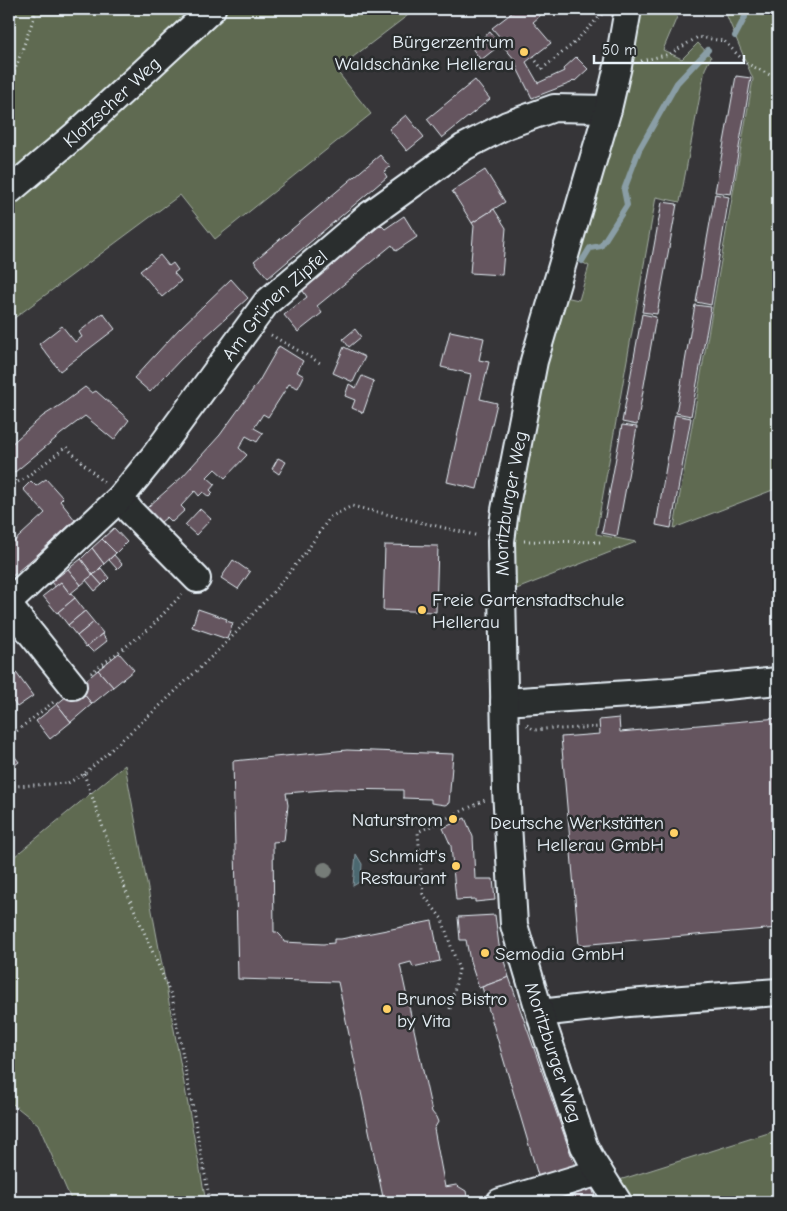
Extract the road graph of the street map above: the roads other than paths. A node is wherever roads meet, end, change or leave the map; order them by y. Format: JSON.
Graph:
{"nodes":[{"id":1,"x":212,"y":9,"type":"edge"},
{"id":2,"x":628,"y":9,"type":"edge"},
{"id":3,"x":608,"y":110,"type":"junction"},
{"id":4,"x":9,"y":190,"type":"edge"},
{"id":5,"x":120,"y":498,"type":"junction"},
{"id":6,"x":196,"y":579,"type":"road end"},
{"id":7,"x":9,"y":604,"type":"edge"},
{"id":8,"x":778,"y":681,"type":"edge"},
{"id":9,"x":73,"y":686,"type":"road end"},
{"id":10,"x":504,"y":714,"type":"junction"},
{"id":11,"x":778,"y":992,"type":"edge"},
{"id":12,"x":540,"y":1013,"type":"junction"},
{"id":13,"x":599,"y":1172,"type":"junction"},
{"id":14,"x":500,"y":1202,"type":"edge"},
{"id":15,"x":618,"y":1202,"type":"edge"}],
"edges":[{"from":1,"to":4,"type":"street","name":"Klotzscher Weg"},
{"from":2,"to":3,"type":"street","name":"Moritzburger Weg"},
{"from":3,"to":5,"type":"street","name":"Am Grünen Zipfel"},
{"from":3,"to":10,"type":"street","name":"Moritzburger Weg"},
{"from":5,"to":6,"type":"street"},
{"from":5,"to":7,"type":"street","name":"Am Grünen Zipfel"},
{"from":7,"to":9,"type":"street"},
{"from":8,"to":10,"type":"street"},
{"from":10,"to":12,"type":"street","name":"Moritzburger Weg"},
{"from":11,"to":12,"type":"street"},
{"from":12,"to":13,"type":"street","name":"Moritzburger Weg"},
{"from":13,"to":14,"type":"street"},
{"from":13,"to":15,"type":"street","name":"Moritzburger Weg"}]}
